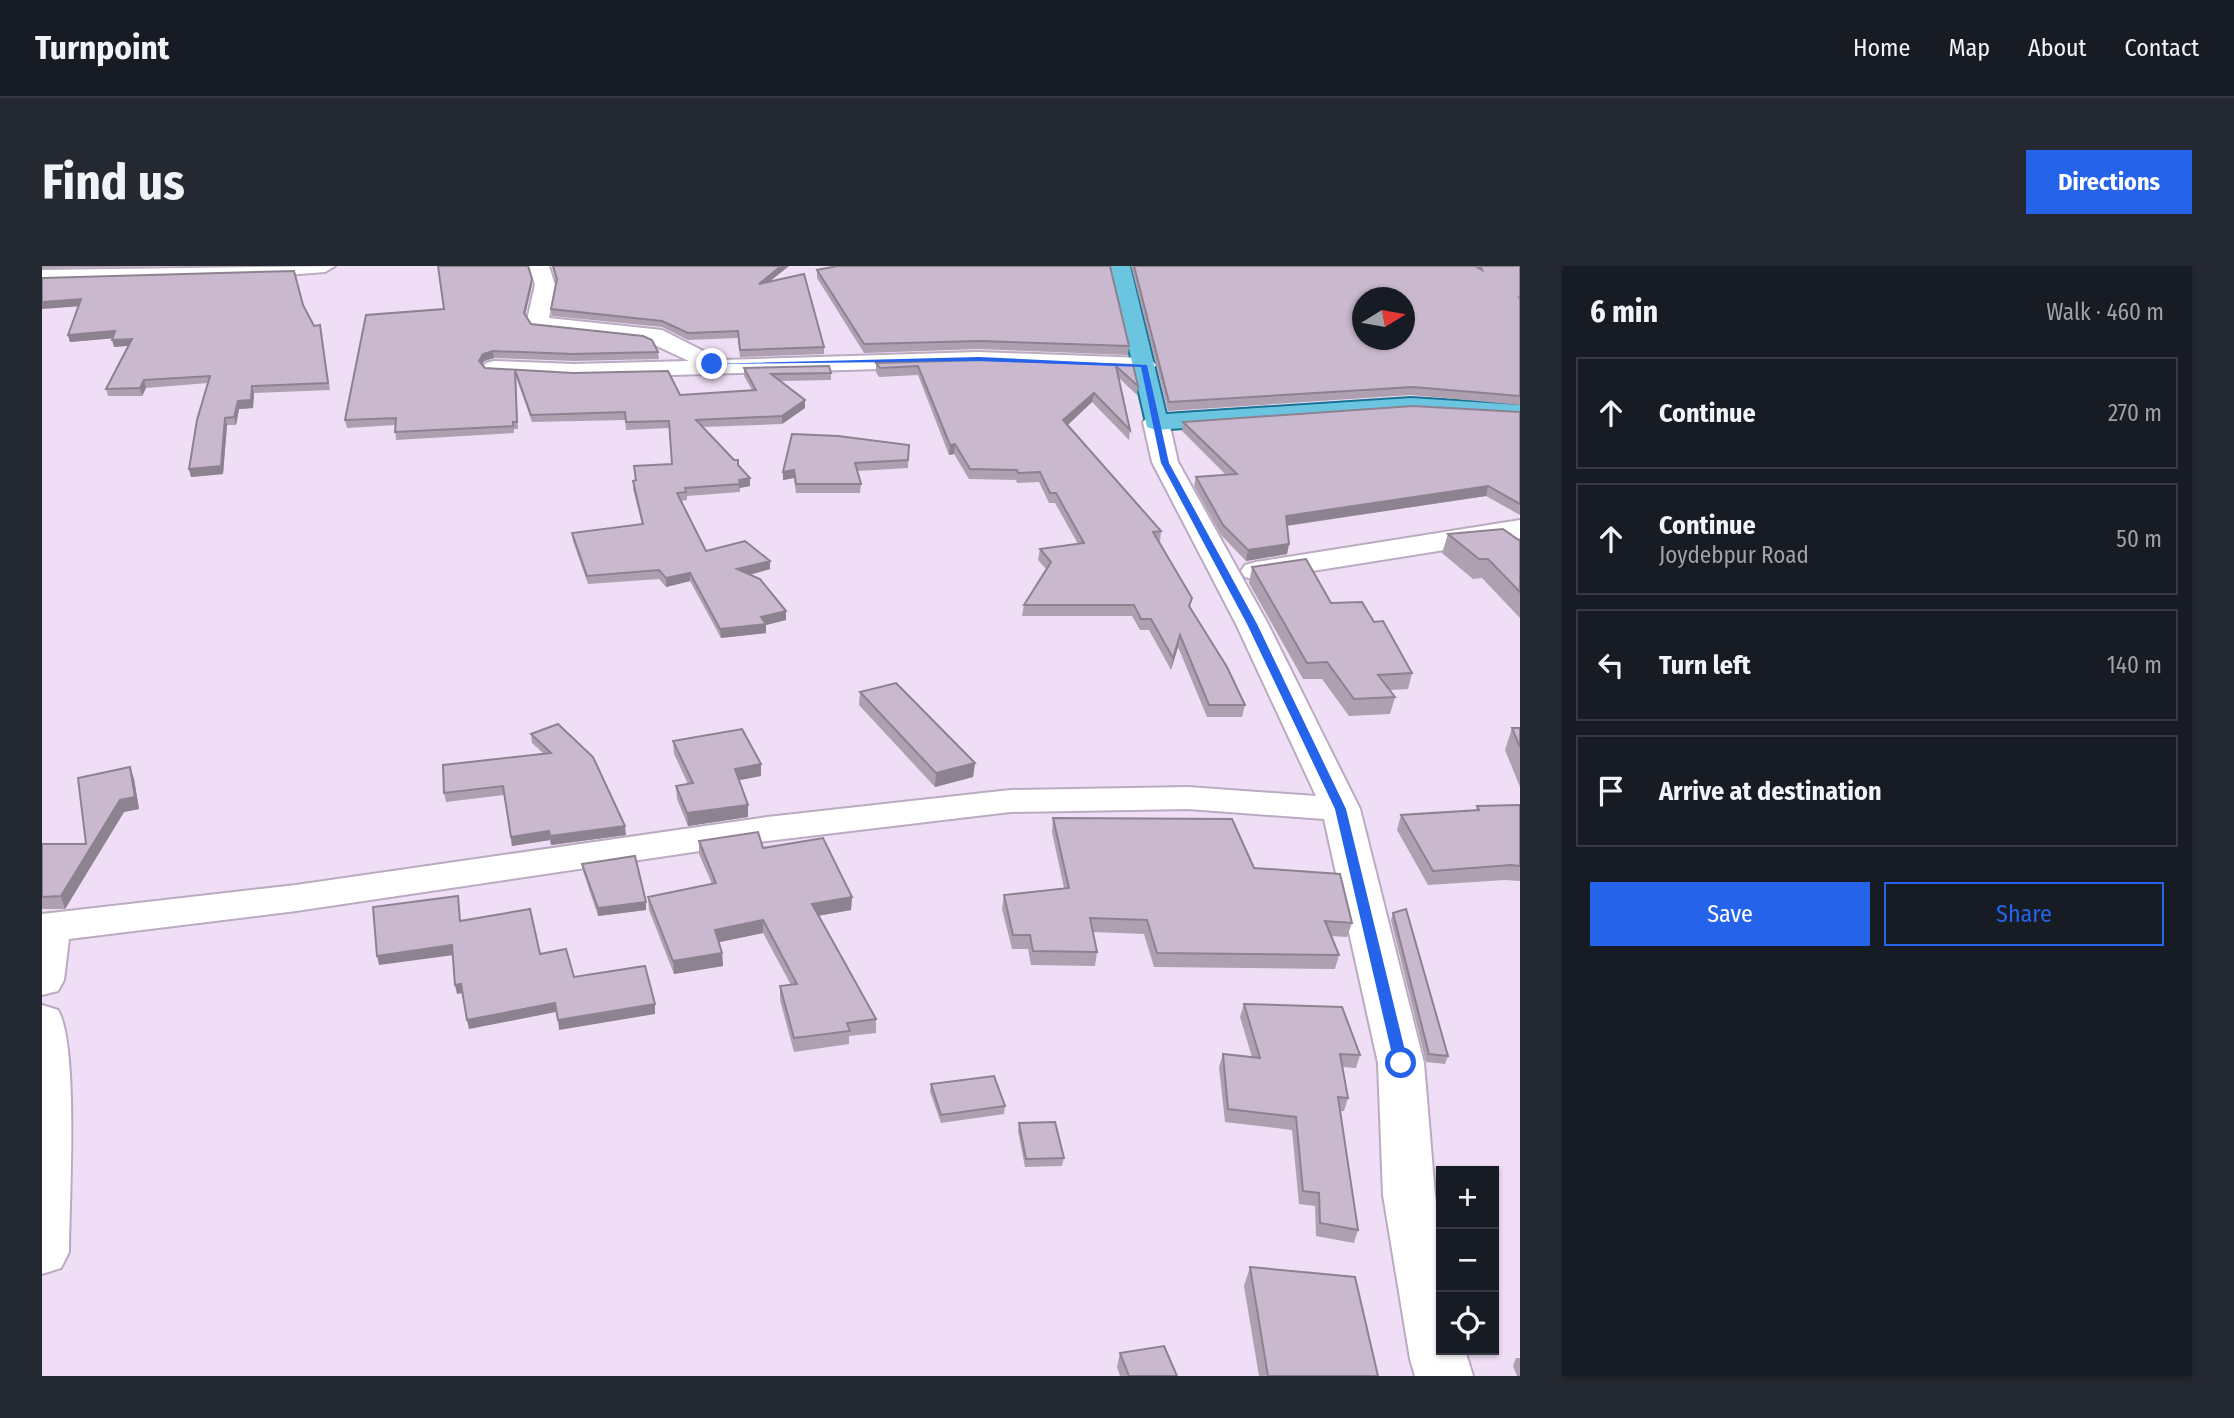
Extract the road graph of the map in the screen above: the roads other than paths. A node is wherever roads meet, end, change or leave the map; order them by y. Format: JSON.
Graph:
{"nodes":[{"id":1,"x":325,"y":266,"type":"edge"},
{"id":2,"x":539,"y":266,"type":"edge"},
{"id":3,"x":1120,"y":266,"type":"edge"},
{"id":4,"x":146,"y":270,"type":"edge"},
{"id":5,"x":42,"y":276,"type":"edge"},
{"id":6,"x":712,"y":364,"type":"junction"},
{"id":7,"x":1144,"y":365,"type":"junction"},
{"id":8,"x":494,"y":368,"type":"edge"},
{"id":9,"x":1520,"y":412,"type":"edge"},
{"id":10,"x":1156,"y":422,"type":"junction"},
{"id":11,"x":1520,"y":529,"type":"edge"},
{"id":12,"x":1228,"y":575,"type":"junction"},
{"id":13,"x":1341,"y":809,"type":"junction"},
{"id":14,"x":45,"y":928,"type":"edge"},
{"id":15,"x":42,"y":980,"type":"edge"},
{"id":16,"x":42,"y":1021,"type":"edge"},
{"id":17,"x":42,"y":1252,"type":"edge"},
{"id":18,"x":1444,"y":1376,"type":"edge"}],
"edges":[{"from":1,"to":4,"type":"street"},
{"from":2,"to":6,"type":"street"},
{"from":3,"to":7,"type":"main road"},
{"from":4,"to":5,"type":"street"},
{"from":6,"to":7,"type":"street"},
{"from":6,"to":8,"type":"street"},
{"from":7,"to":10,"type":"main road"},
{"from":9,"to":10,"type":"main road"},
{"from":10,"to":12,"type":"street"},
{"from":11,"to":12,"type":"street"},
{"from":12,"to":13,"type":"street"},
{"from":13,"to":14,"type":"street"},
{"from":13,"to":18,"type":"street"},
{"from":14,"to":15,"type":"street"},
{"from":16,"to":17,"type":"street"}]}
